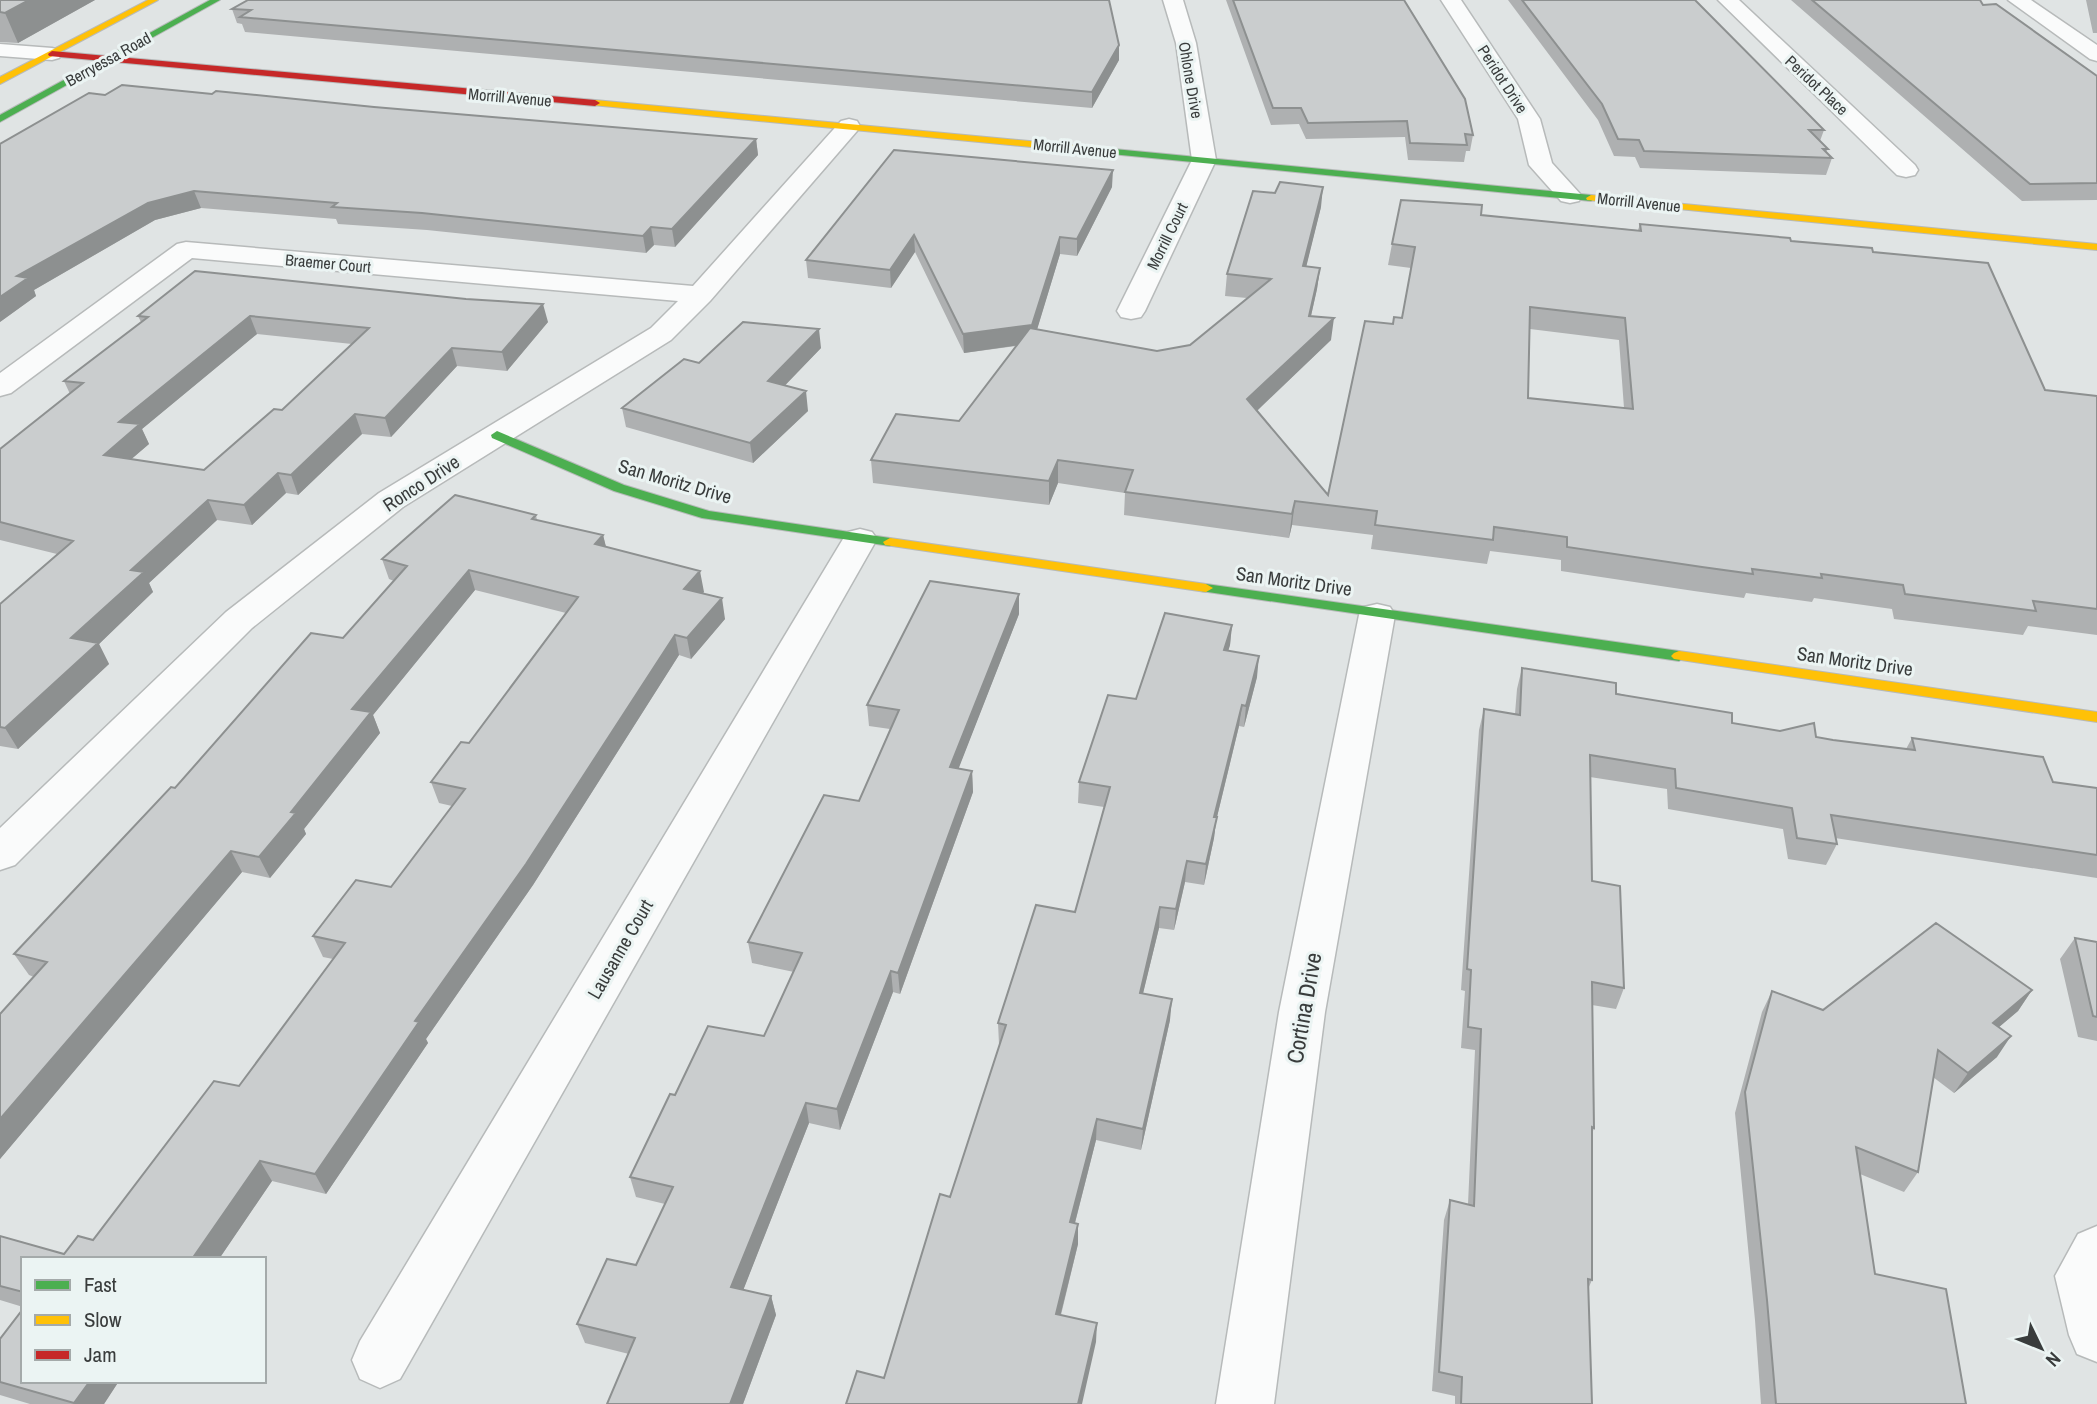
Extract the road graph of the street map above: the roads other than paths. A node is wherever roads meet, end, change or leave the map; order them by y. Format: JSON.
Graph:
{"nodes":[{"id":1,"x":154,"y":0,"type":"edge"},
{"id":2,"x":216,"y":0,"type":"edge"},
{"id":3,"x":1173,"y":0,"type":"edge"},
{"id":4,"x":1451,"y":0,"type":"edge"},
{"id":5,"x":1727,"y":0,"type":"edge"},
{"id":6,"x":2018,"y":0,"type":"edge"},
{"id":7,"x":197,"y":10,"type":"junction"},
{"id":8,"x":188,"y":33,"type":"dead end"},
{"id":9,"x":0,"y":50,"type":"edge"},
{"id":10,"x":205,"y":51,"type":"dead end"},
{"id":11,"x":52,"y":54,"type":"junction"},
{"id":12,"x":2097,"y":55,"type":"edge"},
{"id":13,"x":108,"y":59,"type":"junction"},
{"id":14,"x":254,"y":72,"type":"junction"},
{"id":15,"x":142,"y":80,"type":"dead end"},
{"id":16,"x":0,"y":81,"type":"edge"},
{"id":17,"x":86,"y":90,"type":"dead end"},
{"id":18,"x":20,"y":107,"type":"junction"},
{"id":19,"x":0,"y":119,"type":"edge"},
{"id":20,"x":849,"y":126,"type":"junction"},
{"id":21,"x":1204,"y":160,"type":"junction"},
{"id":22,"x":1906,"y":170,"type":"dead end"},
{"id":23,"x":1570,"y":196,"type":"junction"},
{"id":24,"x":2097,"y":247,"type":"edge"},
{"id":25,"x":700,"y":295,"type":"junction"},
{"id":26,"x":1131,"y":311,"type":"dead end"},
{"id":27,"x":0,"y":387,"type":"edge"},
{"id":28,"x":497,"y":435,"type":"junction"},
{"id":29,"x":860,"y":539,"type":"junction"},
{"id":30,"x":1377,"y":615,"type":"junction"},
{"id":31,"x":2097,"y":717,"type":"edge"},
{"id":32,"x":4,"y":846,"type":"edge"},
{"id":33,"x":2097,"y":1251,"type":"edge"},
{"id":34,"x":2097,"y":1335,"type":"edge"},
{"id":35,"x":380,"y":1360,"type":"dead end"},
{"id":36,"x":1245,"y":1404,"type":"edge"}],
"edges":[{"from":1,"to":11,"type":"street","name":"Berryessa Road"},
{"from":2,"to":7,"type":"street","name":"Berryessa Road"},
{"from":3,"to":21,"type":"street","name":"Ohlone Drive"},
{"from":4,"to":23,"type":"street","name":"Peridot Drive"},
{"from":5,"to":22,"type":"street","name":"Peridot Place"},
{"from":6,"to":12,"type":"street"},
{"from":7,"to":8,"type":"street"},
{"from":7,"to":13,"type":"street","name":"Berryessa Road"},
{"from":9,"to":11,"type":"street"},
{"from":10,"to":14,"type":"street"},
{"from":11,"to":13,"type":"street","name":"Morrill Avenue"},
{"from":11,"to":16,"type":"street","name":"Berryessa Road"},
{"from":13,"to":14,"type":"street","name":"Morrill Avenue"},
{"from":13,"to":18,"type":"street","name":"Berryessa Road"},
{"from":14,"to":15,"type":"street"},
{"from":14,"to":20,"type":"street","name":"Morrill Avenue"},
{"from":17,"to":18,"type":"street"},
{"from":18,"to":19,"type":"street","name":"Berryessa Road"},
{"from":20,"to":21,"type":"street","name":"Morrill Avenue"},
{"from":20,"to":25,"type":"street","name":"Ronco Drive"},
{"from":21,"to":23,"type":"street","name":"Morrill Avenue"},
{"from":21,"to":26,"type":"street","name":"Morrill Court"},
{"from":23,"to":24,"type":"street","name":"Morrill Avenue"},
{"from":25,"to":27,"type":"street","name":"Braemer Court"},
{"from":25,"to":28,"type":"street","name":"Ronco Drive"},
{"from":28,"to":29,"type":"street","name":"San Moritz Drive"},
{"from":28,"to":32,"type":"street","name":"Ronco Drive"},
{"from":29,"to":30,"type":"street","name":"San Moritz Drive"},
{"from":29,"to":35,"type":"street","name":"Lausanne Court"},
{"from":30,"to":31,"type":"street","name":"San Moritz Drive"},
{"from":30,"to":36,"type":"street","name":"Cortina Drive"},
{"from":33,"to":34,"type":"street"}]}
